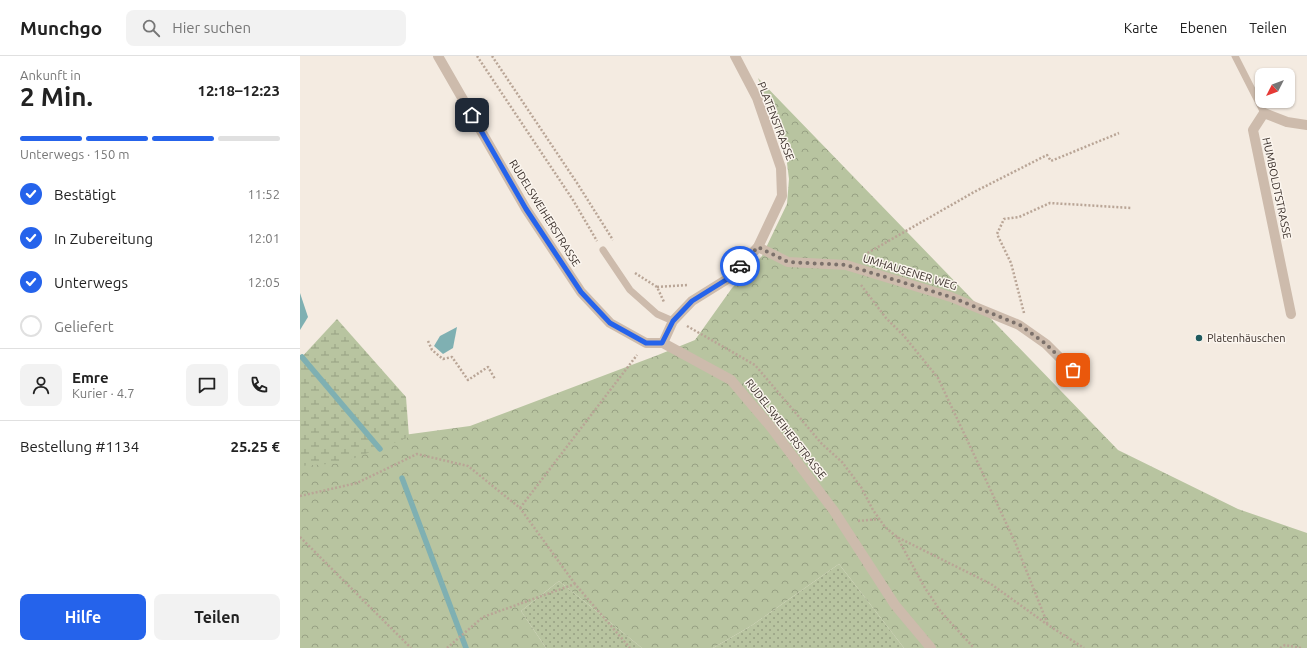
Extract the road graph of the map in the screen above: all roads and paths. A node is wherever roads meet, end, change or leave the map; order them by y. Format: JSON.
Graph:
{"nodes":[{"id":1,"x":438,"y":56,"type":"edge"},
{"id":2,"x":477,"y":56,"type":"edge"},
{"id":3,"x":492,"y":56,"type":"edge"},
{"id":4,"x":735,"y":56,"type":"edge"},
{"id":5,"x":1235,"y":56,"type":"edge"},
{"id":6,"x":1264,"y":113,"type":"junction"},
{"id":7,"x":1307,"y":125,"type":"edge"},
{"id":8,"x":1119,"y":133,"type":"dead end"},
{"id":9,"x":1132,"y":208,"type":"dead end"},
{"id":10,"x":615,"y":243,"type":"dead end"},
{"id":11,"x":758,"y":247,"type":"junction"},
{"id":12,"x":603,"y":250,"type":"joint"},
{"id":13,"x":846,"y":265,"type":"junction"},
{"id":14,"x":633,"y":272,"type":"dead end"},
{"id":15,"x":657,"y":287,"type":"junction"},
{"id":16,"x":709,"y":290,"type":"junction"},
{"id":17,"x":1291,"y":314,"type":"dead end"},
{"id":18,"x":673,"y":321,"type":"junction"},
{"id":19,"x":1020,"y":325,"type":"junction"},
{"id":20,"x":428,"y":341,"type":"dead end"},
{"id":21,"x":646,"y":343,"type":"junction"},
{"id":22,"x":662,"y":343,"type":"junction"},
{"id":23,"x":495,"y":379,"type":"dead end"},
{"id":24,"x":1082,"y":380,"type":"dead end"},
{"id":25,"x":300,"y":496,"type":"edge"},
{"id":26,"x":520,"y":508,"type":"junction"},
{"id":27,"x":879,"y":519,"type":"junction"},
{"id":28,"x":843,"y":524,"type":"junction"},
{"id":29,"x":300,"y":537,"type":"edge"},
{"id":30,"x":897,"y":537,"type":"junction"},
{"id":31,"x":575,"y":584,"type":"junction"},
{"id":32,"x":1048,"y":625,"type":"junction"},
{"id":33,"x":411,"y":648,"type":"edge"},
{"id":34,"x":447,"y":648,"type":"edge"},
{"id":35,"x":630,"y":648,"type":"edge"},
{"id":36,"x":931,"y":648,"type":"edge"},
{"id":37,"x":974,"y":648,"type":"edge"},
{"id":38,"x":1084,"y":648,"type":"edge"},
{"id":39,"x":1280,"y":648,"type":"edge"},
{"id":40,"x":1301,"y":648,"type":"edge"}],
"edges":[{"from":1,"to":21,"type":"street","name":"RUDELSWEIHERSTRASSE"},
{"from":2,"to":12,"type":"path"},
{"from":3,"to":10,"type":"path"},
{"from":4,"to":11,"type":"street","name":"PLATENSTRASSE"},
{"from":5,"to":6,"type":"lane"},
{"from":6,"to":7,"type":"street"},
{"from":6,"to":17,"type":"street","name":"HUMBOLDTSTRASSE"},
{"from":8,"to":13,"type":"path"},
{"from":9,"to":19,"type":"path"},
{"from":11,"to":13,"type":"street","name":"UMHAUSENER WEG"},
{"from":11,"to":16,"type":"street","name":"PLATENSTRASSE"},
{"from":12,"to":18,"type":"lane"},
{"from":13,"to":19,"type":"street","name":"UMHAUSENER WEG"},
{"from":13,"to":32,"type":"path"},
{"from":14,"to":15,"type":"path"},
{"from":15,"to":16,"type":"path"},
{"from":15,"to":18,"type":"path"},
{"from":16,"to":18,"type":"street","name":"PLATENSTRASSE"},
{"from":18,"to":22,"type":"street","name":"PLATENSTRASSE"},
{"from":18,"to":27,"type":"path"},
{"from":19,"to":24,"type":"street","name":"UMHAUSENER WEG"},
{"from":20,"to":23,"type":"path"},
{"from":21,"to":22,"type":"street","name":"RUDELSWEIHERSTRASSE"},
{"from":21,"to":26,"type":"path"},
{"from":22,"to":28,"type":"street","name":"RUDELSWEIHERSTRASSE"},
{"from":25,"to":26,"type":"path"},
{"from":26,"to":31,"type":"path"},
{"from":27,"to":28,"type":"path"},
{"from":27,"to":30,"type":"path"},
{"from":28,"to":36,"type":"street","name":"RUDELSWEIHERSTRASSE"},
{"from":29,"to":33,"type":"path"},
{"from":30,"to":32,"type":"path"},
{"from":30,"to":37,"type":"path"},
{"from":31,"to":34,"type":"path"},
{"from":31,"to":35,"type":"path"},
{"from":32,"to":38,"type":"path"},
{"from":39,"to":40,"type":"path"}]}
